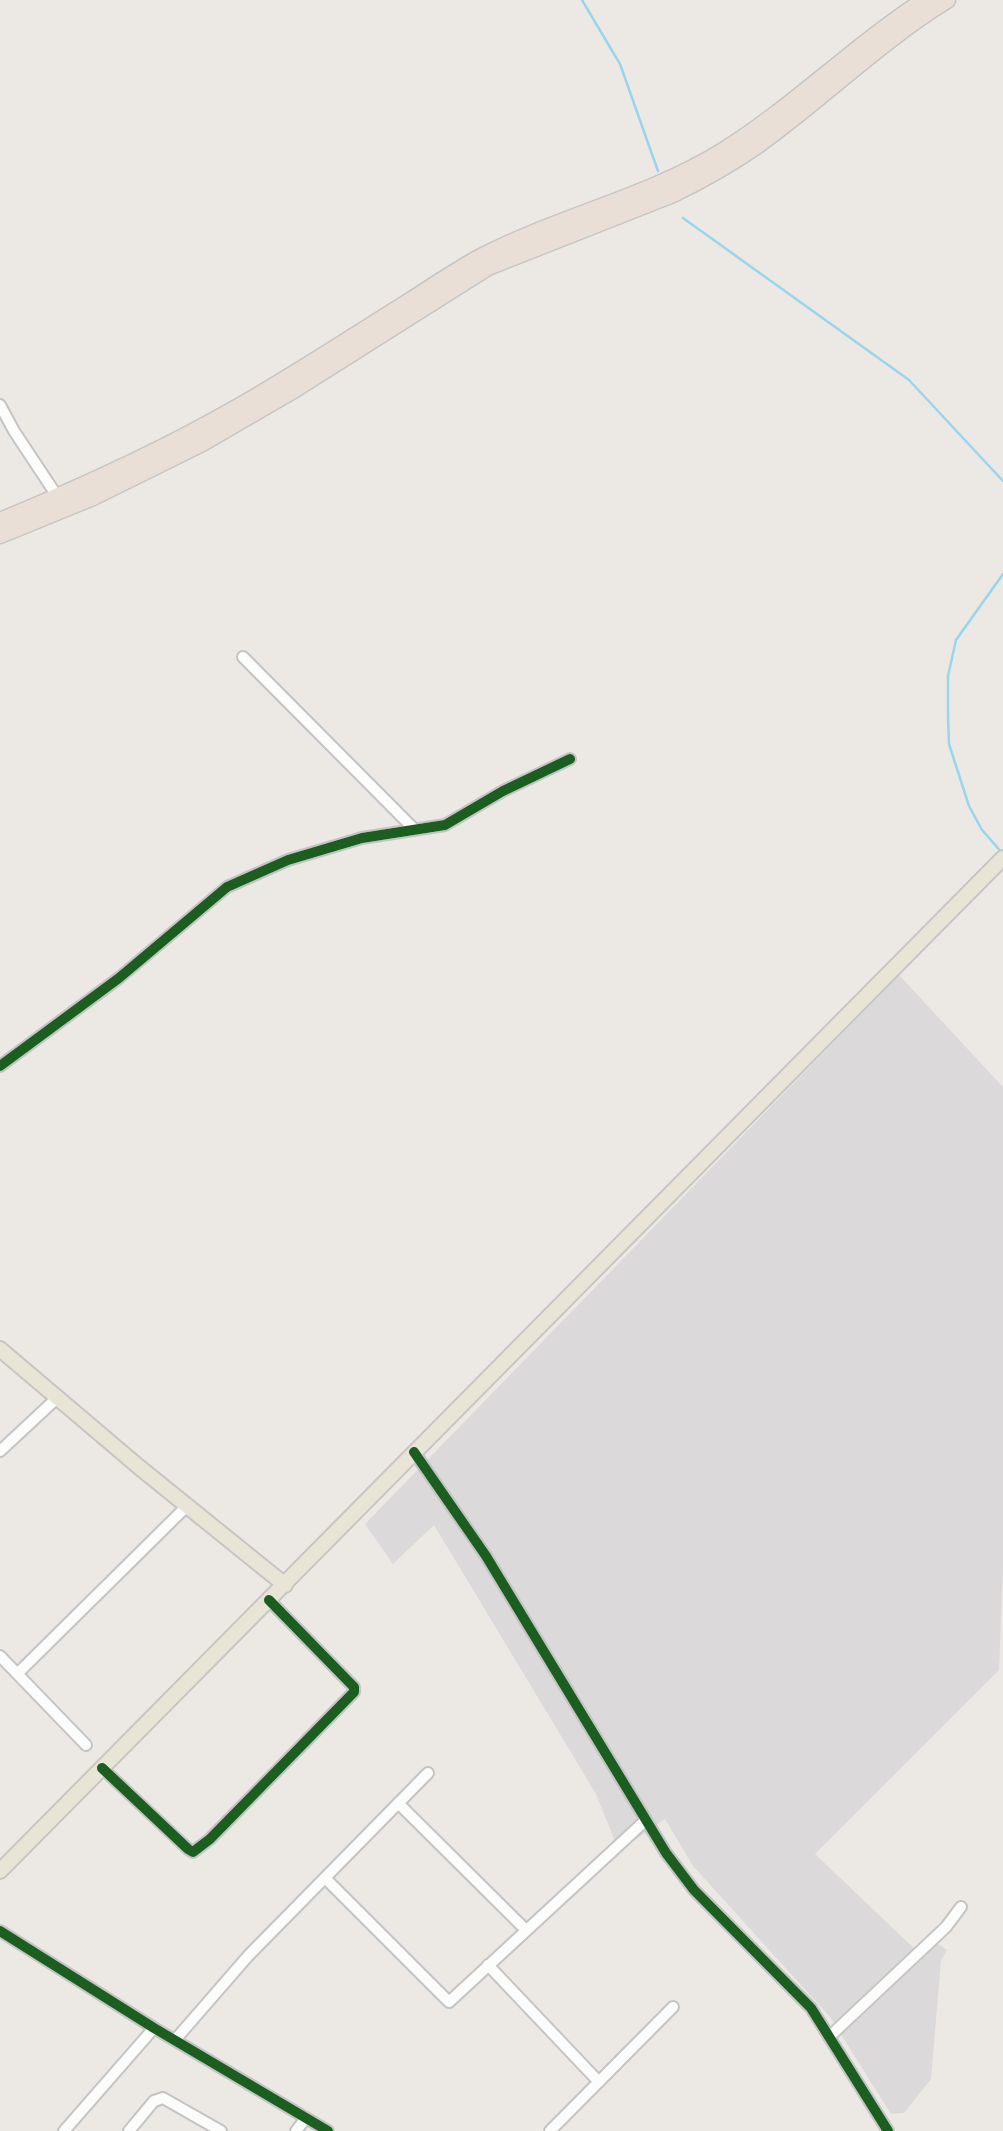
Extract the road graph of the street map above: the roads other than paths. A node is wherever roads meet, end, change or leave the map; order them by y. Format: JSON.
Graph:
{"nodes":[{"id":1,"x":925,"y":0,"type":"edge"},
{"id":2,"x":947,"y":0,"type":"edge"},
{"id":3,"x":0,"y":405,"type":"edge"},
{"id":4,"x":57,"y":496,"type":"junction"},
{"id":5,"x":0,"y":521,"type":"edge"},
{"id":6,"x":0,"y":535,"type":"edge"},
{"id":7,"x":243,"y":657,"type":"dead end"},
{"id":8,"x":569,"y":759,"type":"dead end"},
{"id":9,"x":415,"y":830,"type":"junction"},
{"id":10,"x":1002,"y":860,"type":"edge"},
{"id":11,"x":0,"y":1066,"type":"edge"},
{"id":12,"x":0,"y":1349,"type":"edge"},
{"id":13,"x":57,"y":1398,"type":"junction"},
{"id":14,"x":0,"y":1451,"type":"edge"},
{"id":15,"x":414,"y":1452,"type":"junction"},
{"id":16,"x":187,"y":1506,"type":"junction"},
{"id":17,"x":285,"y":1585,"type":"junction"},
{"id":18,"x":269,"y":1600,"type":"junction"},
{"id":19,"x":0,"y":1656,"type":"edge"},
{"id":20,"x":18,"y":1674,"type":"junction"},
{"id":21,"x":86,"y":1745,"type":"dead end"},
{"id":22,"x":102,"y":1768,"type":"junction"},
{"id":23,"x":428,"y":1773,"type":"dead end"},
{"id":24,"x":398,"y":1803,"type":"junction"},
{"id":25,"x":646,"y":1821,"type":"junction"},
{"id":26,"x":0,"y":1871,"type":"edge"},
{"id":27,"x":324,"y":1878,"type":"junction"},
{"id":28,"x":961,"y":1907,"type":"dead end"},
{"id":29,"x":526,"y":1930,"type":"junction"},
{"id":30,"x":0,"y":1931,"type":"edge"},
{"id":31,"x":488,"y":1965,"type":"junction"},
{"id":32,"x":673,"y":2007,"type":"dead end"},
{"id":33,"x":154,"y":2028,"type":"junction"},
{"id":34,"x":829,"y":2037,"type":"junction"},
{"id":35,"x":175,"y":2040,"type":"junction"},
{"id":36,"x":599,"y":2082,"type":"junction"},
{"id":37,"x":306,"y":2118,"type":"junction"},
{"id":38,"x":64,"y":2131,"type":"edge"},
{"id":39,"x":129,"y":2131,"type":"edge"},
{"id":40,"x":221,"y":2131,"type":"edge"},
{"id":41,"x":296,"y":2131,"type":"edge"},
{"id":42,"x":328,"y":2131,"type":"edge"},
{"id":43,"x":550,"y":2131,"type":"edge"},
{"id":44,"x":888,"y":2131,"type":"edge"}],
"edges":[{"from":1,"to":4,"type":"highway"},
{"from":2,"to":6,"type":"highway"},
{"from":3,"to":4,"type":"street"},
{"from":4,"to":5,"type":"highway"},
{"from":7,"to":9,"type":"street"},
{"from":8,"to":9,"type":"street"},
{"from":9,"to":11,"type":"street"},
{"from":10,"to":15,"type":"main road"},
{"from":12,"to":13,"type":"main road"},
{"from":13,"to":14,"type":"street"},
{"from":13,"to":16,"type":"main road"},
{"from":15,"to":17,"type":"main road"},
{"from":15,"to":25,"type":"street"},
{"from":16,"to":17,"type":"main road"},
{"from":16,"to":20,"type":"street"},
{"from":17,"to":18,"type":"main road"},
{"from":18,"to":22,"type":"main road"},
{"from":18,"to":22,"type":"street"},
{"from":19,"to":20,"type":"street"},
{"from":20,"to":21,"type":"street"},
{"from":22,"to":26,"type":"main road"},
{"from":23,"to":24,"type":"street"},
{"from":24,"to":27,"type":"street"},
{"from":24,"to":29,"type":"street"},
{"from":25,"to":29,"type":"street"},
{"from":25,"to":34,"type":"street"},
{"from":27,"to":31,"type":"street"},
{"from":27,"to":35,"type":"street"},
{"from":28,"to":34,"type":"street"},
{"from":29,"to":31,"type":"street"},
{"from":30,"to":33,"type":"street"},
{"from":31,"to":36,"type":"street"},
{"from":32,"to":36,"type":"street"},
{"from":33,"to":35,"type":"street"},
{"from":33,"to":38,"type":"street"},
{"from":34,"to":44,"type":"street"},
{"from":35,"to":37,"type":"street"},
{"from":36,"to":43,"type":"street"},
{"from":37,"to":41,"type":"street"},
{"from":37,"to":42,"type":"street"},
{"from":39,"to":40,"type":"street"}]}
